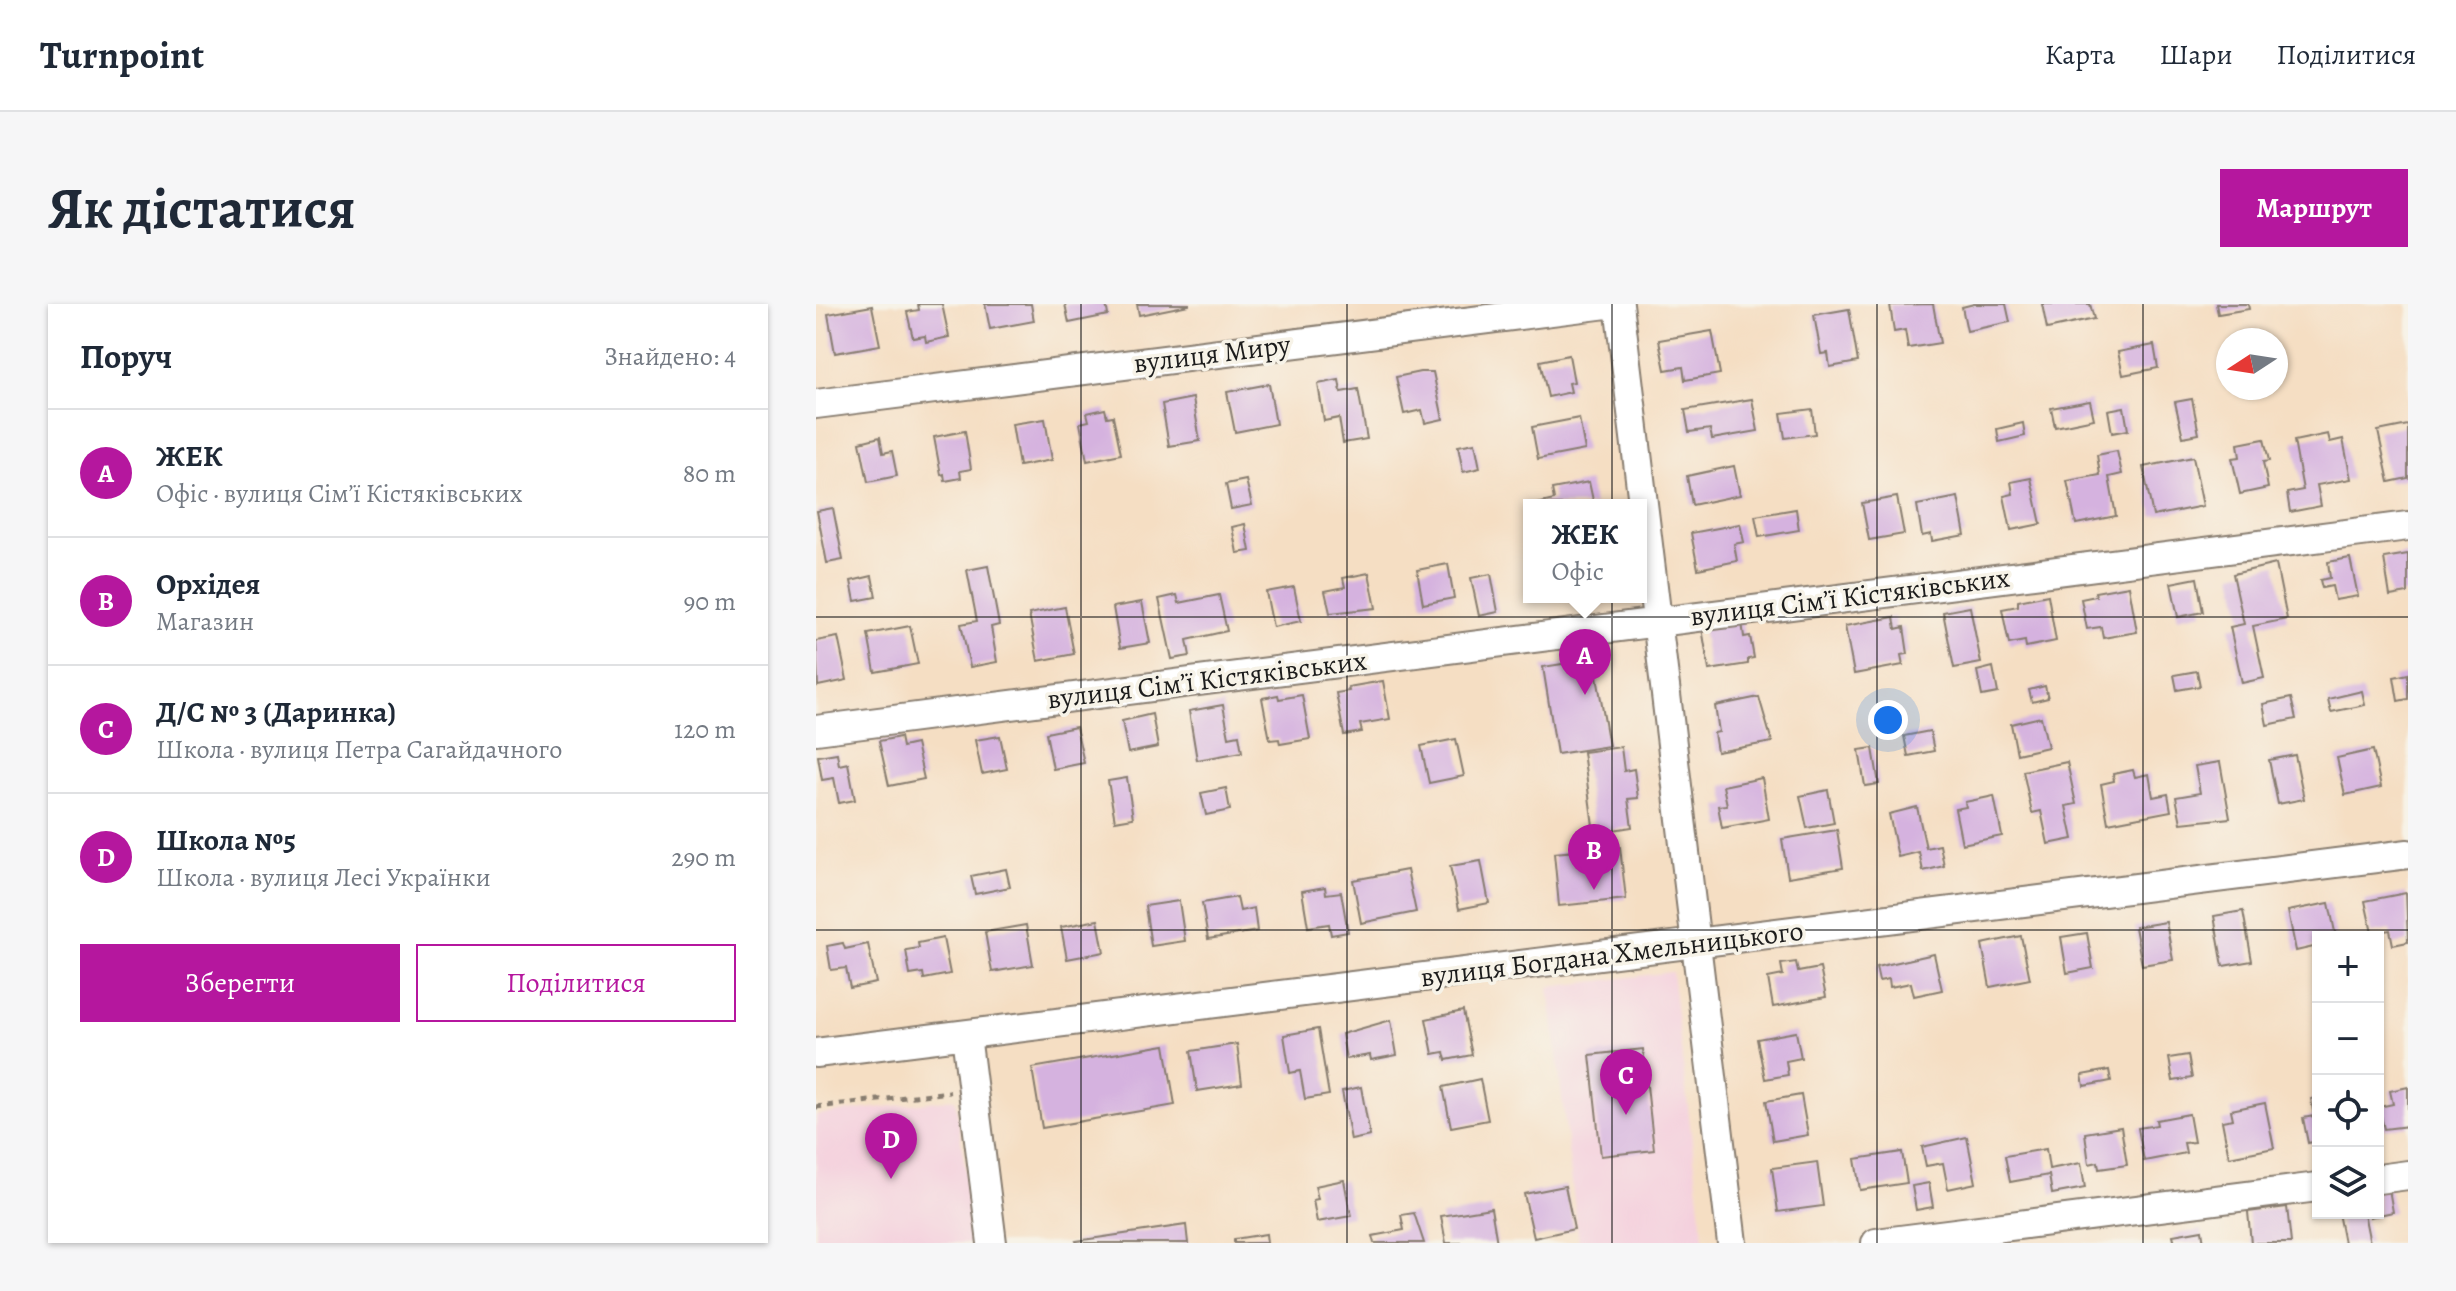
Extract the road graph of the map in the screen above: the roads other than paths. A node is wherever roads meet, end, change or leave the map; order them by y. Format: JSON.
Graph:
{"nodes":[{"id":1,"x":1607,"y":304,"type":"edge"},
{"id":2,"x":1619,"y":304,"type":"edge"},
{"id":3,"x":816,"y":404,"type":"edge"},
{"id":4,"x":1643,"y":499,"type":"edge"},
{"id":5,"x":2408,"y":526,"type":"edge"},
{"id":6,"x":1647,"y":532,"type":"edge"},
{"id":7,"x":1658,"y":622,"type":"junction"},
{"id":8,"x":816,"y":730,"type":"edge"},
{"id":9,"x":2408,"y":854,"type":"edge"},
{"id":10,"x":1698,"y":943,"type":"junction"},
{"id":11,"x":966,"y":1035,"type":"junction"},
{"id":12,"x":816,"y":1053,"type":"edge"},
{"id":13,"x":2408,"y":1175,"type":"edge"},
{"id":14,"x":2384,"y":1178,"type":"edge"},
{"id":15,"x":2312,"y":1188,"type":"edge"},
{"id":16,"x":992,"y":1243,"type":"edge"},
{"id":17,"x":1732,"y":1243,"type":"edge"},
{"id":18,"x":1876,"y":1243,"type":"edge"}],
"edges":[{"from":1,"to":3,"type":"street","name":"вулиця Миру"},
{"from":2,"to":4,"type":"street"},
{"from":5,"to":7,"type":"street","name":"вулиця Сімʼї Кістяківських"},
{"from":6,"to":7,"type":"street"},
{"from":7,"to":8,"type":"street","name":"вулиця Сімʼї Кістяківських"},
{"from":7,"to":10,"type":"street"},
{"from":9,"to":10,"type":"street","name":"вулиця Богдана Хмельницького"},
{"from":10,"to":11,"type":"street","name":"вулиця Богдана Хмельницького"},
{"from":10,"to":17,"type":"street"},
{"from":11,"to":12,"type":"street","name":"вулиця Богдана Хмельницького"},
{"from":11,"to":16,"type":"street"},
{"from":13,"to":14,"type":"street"},
{"from":15,"to":18,"type":"street"}]}
